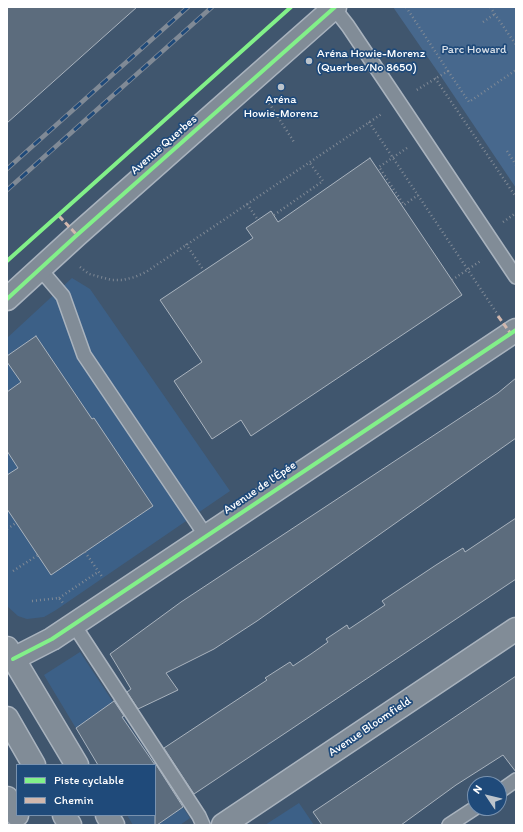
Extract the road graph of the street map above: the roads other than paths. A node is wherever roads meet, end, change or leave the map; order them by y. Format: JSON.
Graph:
{"nodes":[{"id":1,"x":334,"y":8,"type":"edge"},
{"id":2,"x":40,"y":269,"type":"junction"},
{"id":3,"x":516,"y":277,"type":"edge"},
{"id":4,"x":7,"y":299,"type":"edge"},
{"id":5,"x":516,"y":330,"type":"edge"},
{"id":6,"x":206,"y":536,"type":"junction"},
{"id":7,"x":70,"y":616,"type":"junction"},
{"id":8,"x":516,"y":629,"type":"edge"},
{"id":9,"x":10,"y":654,"type":"edge"},
{"id":10,"x":7,"y":718,"type":"edge"},
{"id":11,"x":33,"y":764,"type":"edge"},
{"id":12,"x":76,"y":764,"type":"edge"},
{"id":13,"x":516,"y":780,"type":"edge"},
{"id":14,"x":507,"y":786,"type":"edge"},
{"id":15,"x":7,"y":798,"type":"edge"},
{"id":16,"x":16,"y":813,"type":"edge"},
{"id":17,"x":467,"y":813,"type":"edge"},
{"id":18,"x":18,"y":816,"type":"edge"},
{"id":19,"x":65,"y":816,"type":"edge"},
{"id":20,"x":108,"y":816,"type":"edge"},
{"id":21,"x":23,"y":825,"type":"edge"},
{"id":22,"x":70,"y":825,"type":"edge"},
{"id":23,"x":113,"y":825,"type":"edge"},
{"id":24,"x":203,"y":825,"type":"edge"},
{"id":25,"x":223,"y":825,"type":"edge"},
{"id":26,"x":449,"y":825,"type":"edge"}],
"edges":[{"from":1,"to":2,"type":"main road","name":"Avenue Querbes"},
{"from":1,"to":3,"type":"lane"},
{"from":2,"to":4,"type":"main road","name":"Avenue Querbes"},
{"from":2,"to":6,"type":"lane"},
{"from":5,"to":6,"type":"main road","name":"Avenue de l'Épée"},
{"from":6,"to":7,"type":"main road","name":"Avenue de l'Épée"},
{"from":7,"to":9,"type":"main road","name":"Avenue de l'Épée"},
{"from":7,"to":24,"type":"lane"},
{"from":8,"to":25,"type":"main road","name":"Avenue Bloomfield"},
{"from":9,"to":12,"type":"main road"},
{"from":10,"to":11,"type":"main road"},
{"from":13,"to":14,"type":"lane"},
{"from":15,"to":16,"type":"main road"},
{"from":17,"to":26,"type":"lane"},
{"from":18,"to":21,"type":"main road"},
{"from":19,"to":22,"type":"main road"},
{"from":20,"to":23,"type":"main road"}]}
